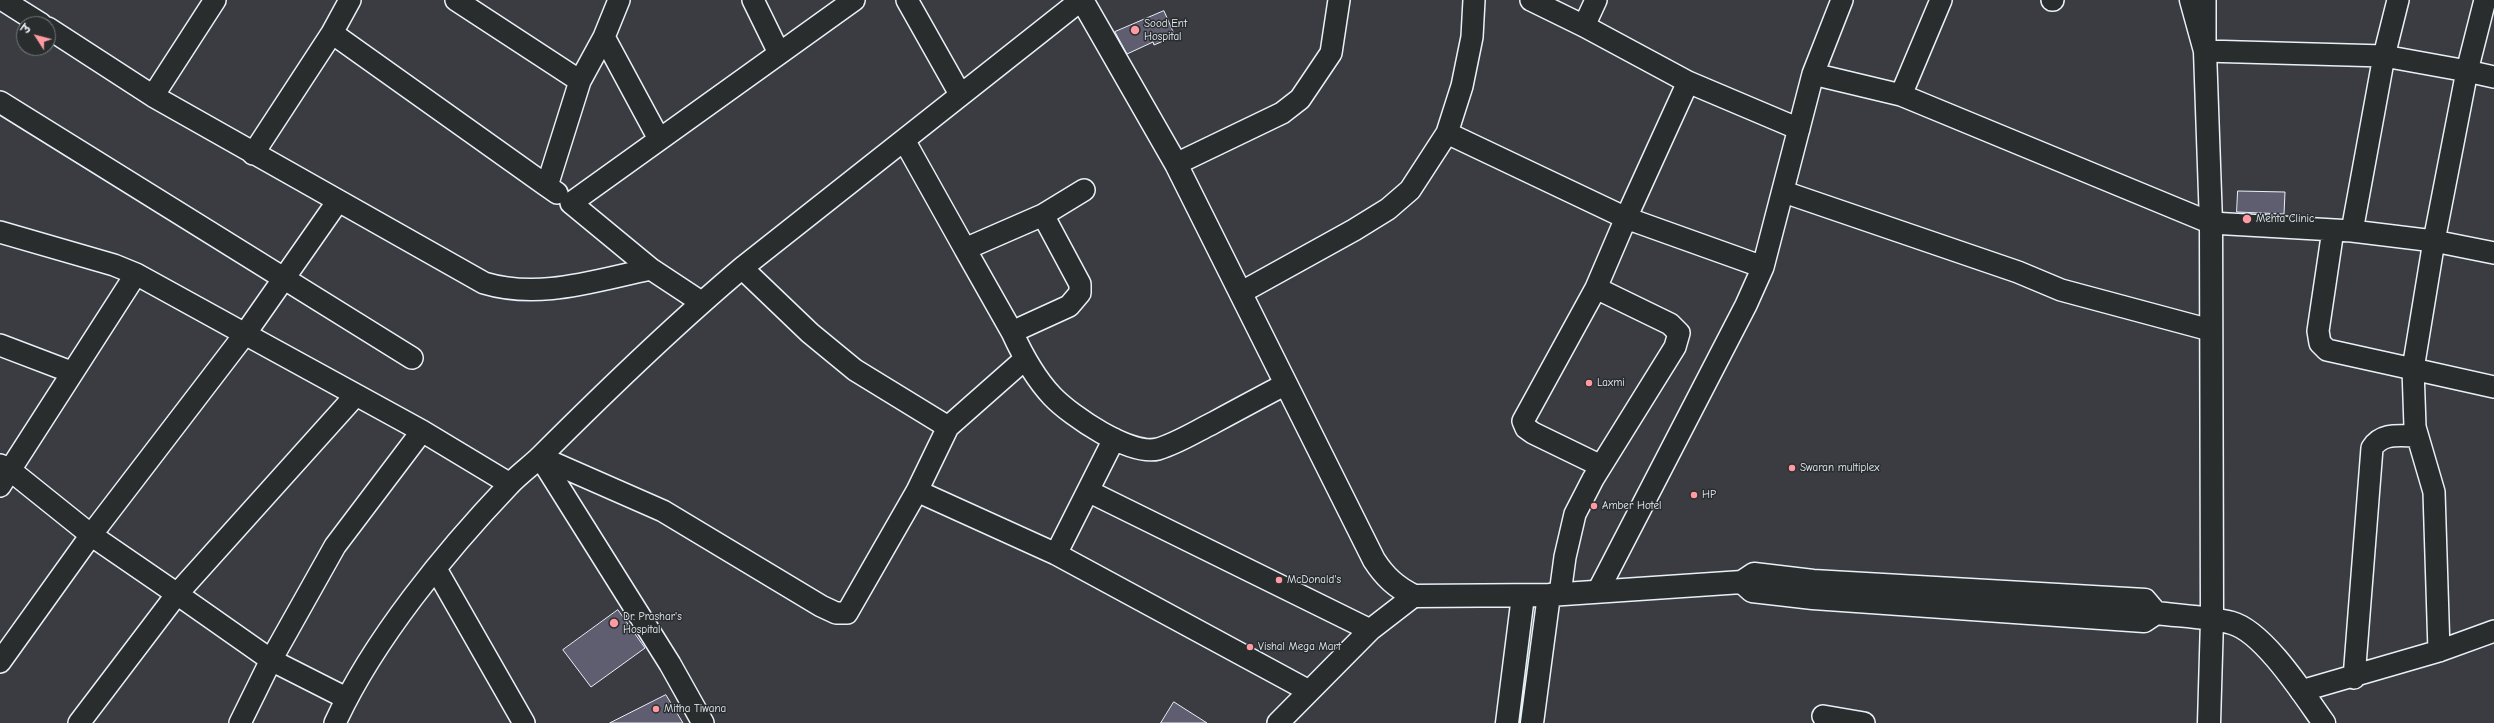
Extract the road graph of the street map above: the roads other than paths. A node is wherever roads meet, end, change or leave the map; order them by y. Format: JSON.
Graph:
{"nodes":[{"id":1,"x":3,"y":0,"type":"edge"},
{"id":2,"x":215,"y":0,"type":"edge"},
{"id":3,"x":350,"y":0,"type":"edge"},
{"id":4,"x":456,"y":0,"type":"edge"},
{"id":5,"x":619,"y":0,"type":"edge"},
{"id":6,"x":753,"y":0,"type":"edge"},
{"id":7,"x":854,"y":0,"type":"edge"},
{"id":8,"x":906,"y":0,"type":"edge"},
{"id":9,"x":1082,"y":0,"type":"edge"},
{"id":10,"x":1339,"y":0,"type":"edge"},
{"id":11,"x":1474,"y":0,"type":"edge"},
{"id":12,"x":1531,"y":0,"type":"edge"},
{"id":13,"x":1596,"y":0,"type":"edge"},
{"id":14,"x":1842,"y":0,"type":"edge"},
{"id":15,"x":1941,"y":0,"type":"edge"},
{"id":16,"x":2191,"y":0,"type":"edge"},
{"id":17,"x":2205,"y":0,"type":"edge"},
{"id":18,"x":2398,"y":0,"type":"edge"},
{"id":19,"x":2485,"y":0,"type":"edge"},
{"id":20,"x":28,"y":16,"type":"edge"},
{"id":21,"x":1584,"y":26,"type":"junction"},
{"id":22,"x":56,"y":33,"type":"edge"},
{"id":23,"x":332,"y":33,"type":"junction"},
{"id":24,"x":604,"y":37,"type":"junction"},
{"id":25,"x":2205,"y":51,"type":"junction"},
{"id":26,"x":779,"y":53,"type":"junction"},
{"id":27,"x":2384,"y":56,"type":"junction"},
{"id":28,"x":2467,"y":71,"type":"junction"},
{"id":29,"x":1814,"y":74,"type":"junction"},
{"id":30,"x":2494,"y":77,"type":"edge"},
{"id":31,"x":580,"y":81,"type":"junction"},
{"id":32,"x":1688,"y":82,"type":"junction"},
{"id":33,"x":960,"y":94,"type":"junction"},
{"id":34,"x":1901,"y":95,"type":"junction"},
{"id":35,"x":153,"y":96,"type":"junction"},
{"id":36,"x":0,"y":102,"type":"edge"},
{"id":37,"x":1799,"y":129,"type":"junction"},
{"id":38,"x":1447,"y":133,"type":"junction"},
{"id":39,"x":659,"y":139,"type":"junction"},
{"id":40,"x":904,"y":140,"type":"junction"},
{"id":41,"x":253,"y":154,"type":"junction"},
{"id":42,"x":1176,"y":164,"type":"junction"},
{"id":43,"x":547,"y":186,"type":"junction"},
{"id":44,"x":1084,"y":190,"type":"dead end"},
{"id":45,"x":1784,"y":192,"type":"junction"},
{"id":46,"x":338,"y":201,"type":"junction"},
{"id":47,"x":571,"y":203,"type":"junction"},
{"id":48,"x":1043,"y":215,"type":"junction"},
{"id":49,"x":1626,"y":218,"type":"junction"},
{"id":50,"x":2211,"y":223,"type":"junction"},
{"id":51,"x":2342,"y":230,"type":"junction"},
{"id":52,"x":0,"y":232,"type":"edge"},
{"id":53,"x":2434,"y":241,"type":"junction"},
{"id":54,"x":965,"y":249,"type":"junction"},
{"id":55,"x":2494,"y":253,"type":"edge"},
{"id":56,"x":1762,"y":267,"type":"junction"},
{"id":57,"x":742,"y":268,"type":"junction"},
{"id":58,"x":651,"y":269,"type":"junction"},
{"id":59,"x":136,"y":274,"type":"junction"},
{"id":60,"x":285,"y":279,"type":"junction"},
{"id":61,"x":1596,"y":288,"type":"junction"},
{"id":62,"x":1242,"y":292,"type":"junction"},
{"id":63,"x":702,"y":302,"type":"junction"},
{"id":64,"x":2210,"y":330,"type":"junction"},
{"id":65,"x":1012,"y":332,"type":"junction"},
{"id":66,"x":245,"y":334,"type":"junction"},
{"id":67,"x":0,"y":345,"type":"edge"},
{"id":68,"x":412,"y":358,"type":"dead end"},
{"id":69,"x":1025,"y":359,"type":"junction"},
{"id":70,"x":2413,"y":369,"type":"junction"},
{"id":71,"x":71,"y":372,"type":"junction"},
{"id":72,"x":1286,"y":384,"type":"junction"},
{"id":73,"x":2494,"y":387,"type":"edge"},
{"id":74,"x":356,"y":396,"type":"junction"},
{"id":75,"x":948,"y":427,"type":"junction"},
{"id":76,"x":422,"y":431,"type":"junction"},
{"id":77,"x":2417,"y":436,"type":"junction"},
{"id":78,"x":1114,"y":439,"type":"junction"},
{"id":79,"x":540,"y":457,"type":"junction"},
{"id":80,"x":1601,"y":466,"type":"junction"},
{"id":81,"x":3,"y":474,"type":"edge"},
{"id":82,"x":510,"y":484,"type":"junction"},
{"id":83,"x":917,"y":491,"type":"junction"},
{"id":84,"x":1088,"y":491,"type":"junction"},
{"id":85,"x":91,"y":534,"type":"junction"},
{"id":86,"x":1056,"y":554,"type":"junction"},
{"id":87,"x":436,"y":569,"type":"junction"},
{"id":88,"x":1598,"y":591,"type":"junction"},
{"id":89,"x":177,"y":594,"type":"junction"},
{"id":90,"x":1555,"y":594,"type":"junction"},
{"id":91,"x":1414,"y":596,"type":"junction"},
{"id":92,"x":1523,"y":596,"type":"junction"},
{"id":93,"x":2212,"y":620,"type":"junction"},
{"id":94,"x":1370,"y":630,"type":"junction"},
{"id":95,"x":2494,"y":631,"type":"edge"},
{"id":96,"x":2439,"y":651,"type":"junction"},
{"id":97,"x":271,"y":660,"type":"junction"},
{"id":98,"x":0,"y":662,"type":"edge"},
{"id":99,"x":2354,"y":678,"type":"junction"},
{"id":100,"x":1309,"y":691,"type":"junction"},
{"id":101,"x":2301,"y":691,"type":"junction"},
{"id":102,"x":346,"y":698,"type":"junction"},
{"id":103,"x":1823,"y":716,"type":"dead end"},
{"id":104,"x":79,"y":723,"type":"edge"},
{"id":105,"x":240,"y":723,"type":"edge"},
{"id":106,"x":335,"y":723,"type":"edge"},
{"id":107,"x":524,"y":723,"type":"edge"},
{"id":108,"x":703,"y":723,"type":"edge"},
{"id":109,"x":1278,"y":723,"type":"edge"},
{"id":110,"x":1507,"y":723,"type":"edge"},
{"id":111,"x":1532,"y":723,"type":"edge"},
{"id":112,"x":1864,"y":723,"type":"edge"},
{"id":113,"x":2209,"y":723,"type":"edge"},
{"id":114,"x":2324,"y":723,"type":"edge"}],
"edges":[{"from":1,"to":20,"type":"street"},
{"from":2,"to":35,"type":"street"},
{"from":3,"to":23,"type":"street"},
{"from":4,"to":31,"type":"street"},
{"from":5,"to":24,"type":"street"},
{"from":6,"to":26,"type":"street"},
{"from":7,"to":26,"type":"street"},
{"from":8,"to":33,"type":"street"},
{"from":9,"to":33,"type":"street"},
{"from":9,"to":42,"type":"main road"},
{"from":10,"to":42,"type":"street"},
{"from":11,"to":38,"type":"street"},
{"from":12,"to":21,"type":"street"},
{"from":13,"to":21,"type":"street"},
{"from":14,"to":29,"type":"street"},
{"from":15,"to":34,"type":"street"},
{"from":16,"to":25,"type":"main road"},
{"from":17,"to":25,"type":"street"},
{"from":18,"to":27,"type":"street"},
{"from":19,"to":28,"type":"street"},
{"from":21,"to":32,"type":"street"},
{"from":22,"to":35,"type":"street"},
{"from":23,"to":41,"type":"street"},
{"from":23,"to":43,"type":"street"},
{"from":24,"to":31,"type":"street"},
{"from":24,"to":39,"type":"street"},
{"from":25,"to":27,"type":"street"},
{"from":25,"to":50,"type":"main road"},
{"from":26,"to":39,"type":"street"},
{"from":27,"to":28,"type":"street"},
{"from":27,"to":51,"type":"street"},
{"from":28,"to":30,"type":"street"},
{"from":28,"to":53,"type":"street"},
{"from":29,"to":34,"type":"street"},
{"from":29,"to":37,"type":"street"},
{"from":31,"to":43,"type":"street"},
{"from":32,"to":37,"type":"street"},
{"from":32,"to":49,"type":"street"},
{"from":33,"to":40,"type":"street"},
{"from":34,"to":50,"type":"street"},
{"from":35,"to":41,"type":"street"},
{"from":36,"to":60,"type":"street"},
{"from":37,"to":45,"type":"street"},
{"from":38,"to":49,"type":"street"},
{"from":38,"to":62,"type":"street"},
{"from":39,"to":47,"type":"street"},
{"from":40,"to":54,"type":"street"},
{"from":40,"to":57,"type":"street"},
{"from":41,"to":46,"type":"street"},
{"from":42,"to":62,"type":"main road"},
{"from":43,"to":47,"type":"street"},
{"from":44,"to":48,"type":"street"},
{"from":45,"to":56,"type":"street"},
{"from":45,"to":64,"type":"street"},
{"from":46,"to":58,"type":"street"},
{"from":46,"to":60,"type":"street"},
{"from":47,"to":58,"type":"street"},
{"from":48,"to":54,"type":"street"},
{"from":48,"to":65,"type":"street"},
{"from":49,"to":56,"type":"street"},
{"from":49,"to":61,"type":"street"},
{"from":50,"to":51,"type":"street"},
{"from":50,"to":64,"type":"main road"},
{"from":51,"to":53,"type":"street"},
{"from":51,"to":70,"type":"street"},
{"from":52,"to":59,"type":"street"},
{"from":53,"to":55,"type":"street"},
{"from":53,"to":70,"type":"street"},
{"from":54,"to":65,"type":"street"},
{"from":56,"to":88,"type":"street"},
{"from":57,"to":63,"type":"street"},
{"from":57,"to":75,"type":"street"},
{"from":58,"to":63,"type":"street"},
{"from":59,"to":66,"type":"street"},
{"from":59,"to":71,"type":"street"},
{"from":60,"to":66,"type":"street"},
{"from":60,"to":68,"type":"street"},
{"from":61,"to":80,"type":"street"},
{"from":61,"to":80,"type":"street"},
{"from":62,"to":72,"type":"main road"},
{"from":63,"to":79,"type":"street"},
{"from":64,"to":93,"type":"main road"},
{"from":65,"to":69,"type":"street"},
{"from":66,"to":74,"type":"street"},
{"from":66,"to":85,"type":"street"},
{"from":67,"to":71,"type":"street"},
{"from":69,"to":75,"type":"street"},
{"from":69,"to":78,"type":"street"},
{"from":70,"to":73,"type":"street"},
{"from":70,"to":77,"type":"street"},
{"from":71,"to":81,"type":"street"},
{"from":72,"to":78,"type":"street"},
{"from":72,"to":91,"type":"main road"},
{"from":74,"to":76,"type":"street"},
{"from":74,"to":89,"type":"street"},
{"from":75,"to":83,"type":"street"},
{"from":76,"to":82,"type":"street"},
{"from":76,"to":97,"type":"street"},
{"from":77,"to":96,"type":"street"},
{"from":77,"to":99,"type":"street"},
{"from":78,"to":84,"type":"street"},
{"from":79,"to":82,"type":"street"},
{"from":79,"to":83,"type":"street"},
{"from":79,"to":108,"type":"street"},
{"from":80,"to":90,"type":"street"},
{"from":81,"to":85,"type":"street"},
{"from":82,"to":87,"type":"street"},
{"from":83,"to":86,"type":"street"},
{"from":84,"to":86,"type":"street"},
{"from":84,"to":94,"type":"street"},
{"from":85,"to":89,"type":"street"},
{"from":85,"to":98,"type":"street"},
{"from":86,"to":100,"type":"street"},
{"from":87,"to":102,"type":"street"},
{"from":87,"to":107,"type":"street"},
{"from":88,"to":90,"type":"main road"},
{"from":88,"to":93,"type":"main road"},
{"from":89,"to":97,"type":"street"},
{"from":89,"to":104,"type":"street"},
{"from":90,"to":92,"type":"main road"},
{"from":90,"to":111,"type":"main road"},
{"from":91,"to":92,"type":"main road"},
{"from":91,"to":94,"type":"street"},
{"from":92,"to":110,"type":"main road"},
{"from":93,"to":101,"type":"main road"},
{"from":93,"to":113,"type":"main road"},
{"from":94,"to":100,"type":"street"},
{"from":95,"to":96,"type":"street"},
{"from":96,"to":99,"type":"street"},
{"from":97,"to":102,"type":"street"},
{"from":97,"to":105,"type":"street"},
{"from":99,"to":101,"type":"street"},
{"from":100,"to":109,"type":"street"},
{"from":101,"to":114,"type":"main road"},
{"from":102,"to":106,"type":"street"},
{"from":103,"to":112,"type":"street"}]}
